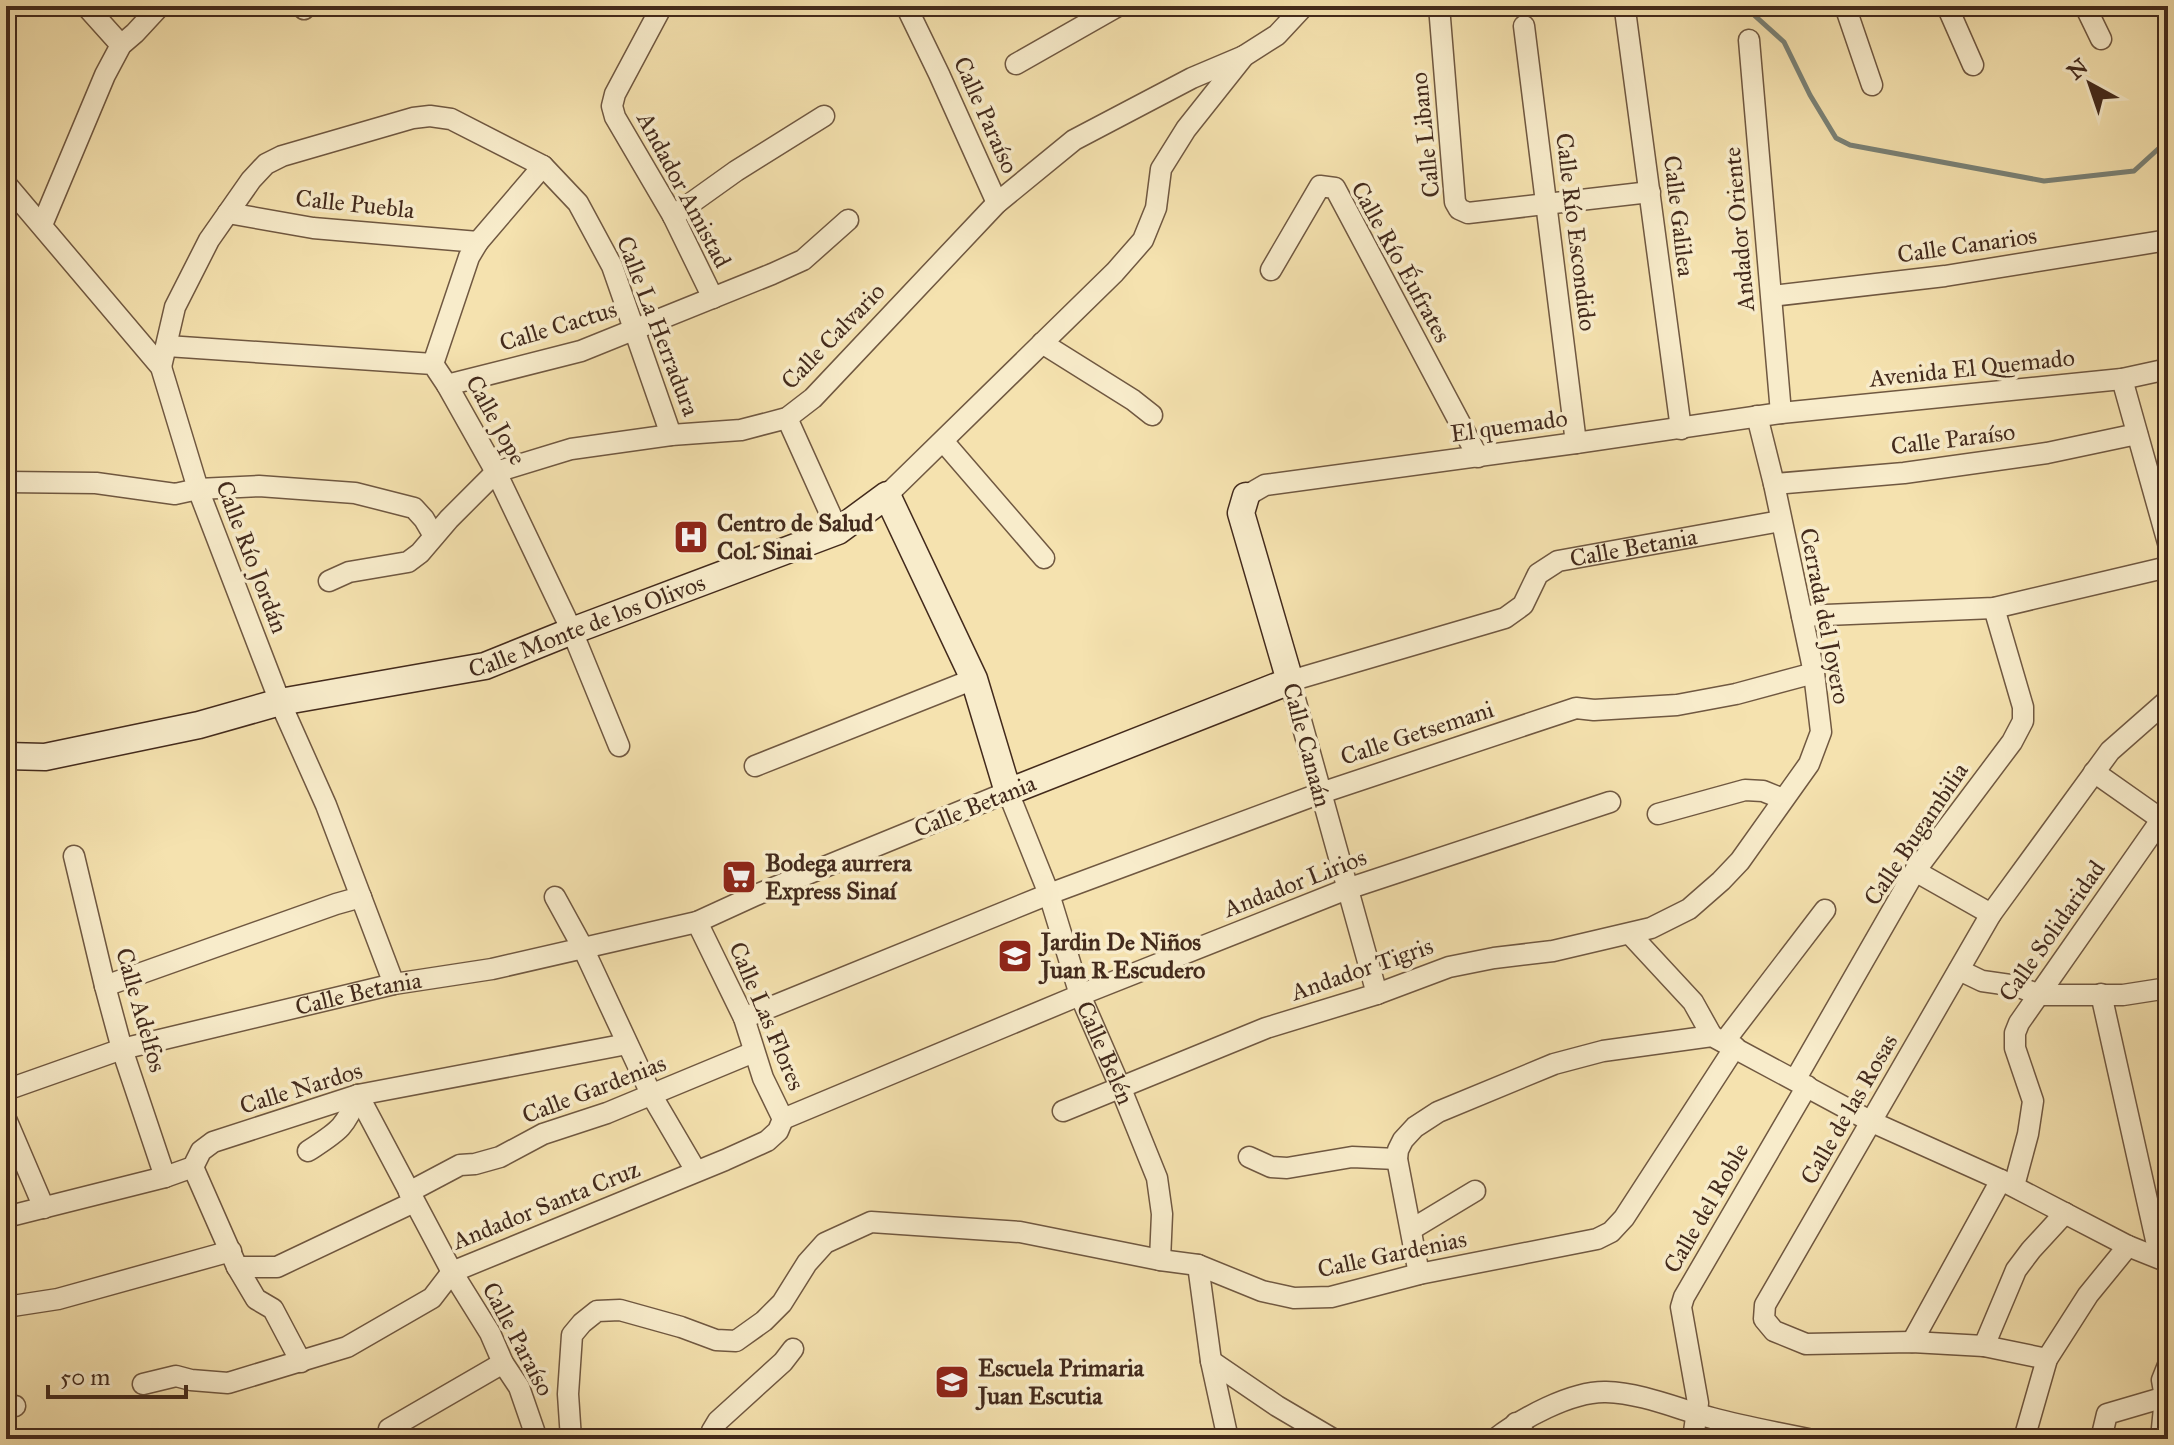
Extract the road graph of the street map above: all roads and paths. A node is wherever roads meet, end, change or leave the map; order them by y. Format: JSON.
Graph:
{"nodes":[{"id":1,"x":86,"y":6,"type":"edge"},
{"id":2,"x":160,"y":6,"type":"edge"},
{"id":3,"x":662,"y":6,"type":"edge"},
{"id":4,"x":906,"y":6,"type":"edge"},
{"id":5,"x":1118,"y":6,"type":"edge"},
{"id":6,"x":1304,"y":6,"type":"edge"},
{"id":7,"x":1439,"y":6,"type":"edge"},
{"id":8,"x":1845,"y":6,"type":"edge"},
{"id":9,"x":1947,"y":6,"type":"edge"},
{"id":10,"x":2085,"y":6,"type":"edge"},
{"id":11,"x":1625,"y":10,"type":"dead end"},
{"id":12,"x":1524,"y":26,"type":"dead end"},
{"id":13,"x":2101,"y":39,"type":"dead end"},
{"id":14,"x":1749,"y":40,"type":"dead end"},
{"id":15,"x":121,"y":45,"type":"junction"},
{"id":16,"x":1244,"y":56,"type":"junction"},
{"id":17,"x":1016,"y":64,"type":"dead end"},
{"id":18,"x":1973,"y":65,"type":"dead end"},
{"id":19,"x":1872,"y":85,"type":"dead end"},
{"id":20,"x":824,"y":116,"type":"dead end"},
{"id":21,"x":543,"y":166,"type":"junction"},
{"id":22,"x":6,"y":184,"type":"edge"},
{"id":23,"x":1650,"y":192,"type":"junction"},
{"id":24,"x":997,"y":203,"type":"junction"},
{"id":25,"x":1547,"y":205,"type":"junction"},
{"id":26,"x":228,"y":213,"type":"junction"},
{"id":27,"x":673,"y":216,"type":"junction"},
{"id":28,"x":848,"y":220,"type":"dead end"},
{"id":29,"x":42,"y":225,"type":"junction"},
{"id":30,"x":2168,"y":240,"type":"edge"},
{"id":31,"x":478,"y":242,"type":"junction"},
{"id":32,"x":1271,"y":270,"type":"dead end"},
{"id":33,"x":1772,"y":296,"type":"junction"},
{"id":34,"x":713,"y":298,"type":"junction"},
{"id":35,"x":634,"y":330,"type":"junction"},
{"id":36,"x":1042,"y":343,"type":"junction"},
{"id":37,"x":167,"y":346,"type":"junction"},
{"id":38,"x":433,"y":364,"type":"junction"},
{"id":39,"x":161,"y":367,"type":"junction"},
{"id":40,"x":2168,"y":369,"type":"edge"},
{"id":41,"x":2122,"y":379,"type":"junction"},
{"id":42,"x":447,"y":385,"type":"junction"},
{"id":43,"x":1781,"y":413,"type":"junction"},
{"id":44,"x":1152,"y":415,"type":"dead end"},
{"id":45,"x":1757,"y":416,"type":"junction"},
{"id":46,"x":787,"y":418,"type":"junction"},
{"id":47,"x":1681,"y":429,"type":"junction"},
{"id":48,"x":2137,"y":434,"type":"junction"},
{"id":49,"x":671,"y":435,"type":"junction"},
{"id":50,"x":943,"y":441,"type":"junction"},
{"id":51,"x":1576,"y":443,"type":"junction"},
{"id":52,"x":1478,"y":457,"type":"junction"},
{"id":53,"x":496,"y":472,"type":"junction"},
{"id":54,"x":6,"y":482,"type":"edge"},
{"id":55,"x":1774,"y":484,"type":"junction"},
{"id":56,"x":198,"y":489,"type":"junction"},
{"id":57,"x":887,"y":495,"type":"junction"},
{"id":58,"x":1246,"y":496,"type":"joint"},
{"id":59,"x":1780,"y":521,"type":"junction"},
{"id":60,"x":838,"y":531,"type":"junction"},
{"id":61,"x":434,"y":536,"type":"junction"},
{"id":62,"x":2168,"y":543,"type":"edge"},
{"id":63,"x":1044,"y":558,"type":"dead end"},
{"id":64,"x":2168,"y":567,"type":"edge"},
{"id":65,"x":329,"y":581,"type":"dead end"},
{"id":66,"x":1994,"y":608,"type":"junction"},
{"id":67,"x":1802,"y":616,"type":"junction"},
{"id":68,"x":572,"y":631,"type":"junction"},
{"id":69,"x":1814,"y":673,"type":"junction"},
{"id":70,"x":974,"y":679,"type":"junction"},
{"id":71,"x":1290,"y":681,"type":"junction"},
{"id":72,"x":2168,"y":700,"type":"edge"},
{"id":73,"x":280,"y":702,"type":"junction"},
{"id":74,"x":619,"y":746,"type":"dead end"},
{"id":75,"x":6,"y":756,"type":"edge"},
{"id":76,"x":755,"y":766,"type":"dead end"},
{"id":77,"x":2094,"y":772,"type":"junction"},
{"id":78,"x":1008,"y":792,"type":"junction"},
{"id":79,"x":1321,"y":793,"type":"junction"},
{"id":80,"x":1783,"y":799,"type":"junction"},
{"id":81,"x":1610,"y":802,"type":"dead end"},
{"id":82,"x":1658,"y":814,"type":"dead end"},
{"id":83,"x":2166,"y":817,"type":"edge"},
{"id":84,"x":74,"y":856,"type":"dead end"},
{"id":85,"x":1915,"y":871,"type":"junction"},
{"id":86,"x":1347,"y":889,"type":"junction"},
{"id":87,"x":1049,"y":894,"type":"junction"},
{"id":88,"x":361,"y":897,"type":"junction"},
{"id":89,"x":555,"y":897,"type":"dead end"},
{"id":90,"x":1825,"y":910,"type":"dead end"},
{"id":91,"x":1991,"y":914,"type":"junction"},
{"id":92,"x":697,"y":922,"type":"junction"},
{"id":93,"x":1630,"y":934,"type":"junction"},
{"id":94,"x":583,"y":948,"type":"junction"},
{"id":95,"x":1959,"y":970,"type":"junction"},
{"id":96,"x":394,"y":984,"type":"junction"},
{"id":97,"x":105,"y":986,"type":"junction"},
{"id":98,"x":2168,"y":988,"type":"edge"},
{"id":99,"x":1377,"y":994,"type":"junction"},
{"id":100,"x":2101,"y":994,"type":"junction"},
{"id":101,"x":1080,"y":995,"type":"junction"},
{"id":102,"x":2039,"y":995,"type":"junction"},
{"id":103,"x":744,"y":1018,"type":"junction"},
{"id":104,"x":1724,"y":1042,"type":"junction"},
{"id":105,"x":627,"y":1044,"type":"junction"},
{"id":106,"x":122,"y":1049,"type":"junction"},
{"id":107,"x":754,"y":1052,"type":"junction"},
{"id":108,"x":1801,"y":1083,"type":"junction"},
{"id":109,"x":1121,"y":1089,"type":"junction"},
{"id":110,"x":6,"y":1090,"type":"edge"},
{"id":111,"x":358,"y":1095,"type":"junction"},
{"id":112,"x":652,"y":1096,"type":"junction"},
{"id":113,"x":1063,"y":1111,"type":"dead end"},
{"id":114,"x":6,"y":1119,"type":"edge"},
{"id":115,"x":1872,"y":1122,"type":"junction"},
{"id":116,"x":780,"y":1125,"type":"junction"},
{"id":117,"x":308,"y":1151,"type":"dead end"},
{"id":118,"x":1249,"y":1157,"type":"dead end"},
{"id":119,"x":1397,"y":1159,"type":"junction"},
{"id":120,"x":193,"y":1167,"type":"junction"},
{"id":121,"x":696,"y":1171,"type":"junction"},
{"id":122,"x":165,"y":1177,"type":"junction"},
{"id":123,"x":2008,"y":1183,"type":"junction"},
{"id":124,"x":1475,"y":1191,"type":"dead end"},
{"id":125,"x":411,"y":1197,"type":"junction"},
{"id":126,"x":44,"y":1208,"type":"junction"},
{"id":127,"x":2065,"y":1213,"type":"junction"},
{"id":128,"x":6,"y":1217,"type":"edge"},
{"id":129,"x":1412,"y":1229,"type":"junction"},
{"id":130,"x":2128,"y":1246,"type":"junction"},
{"id":131,"x":234,"y":1259,"type":"junction"},
{"id":132,"x":1160,"y":1260,"type":"junction"},
{"id":133,"x":2164,"y":1260,"type":"edge"},
{"id":134,"x":1198,"y":1265,"type":"junction"},
{"id":135,"x":452,"y":1272,"type":"junction"},
{"id":136,"x":1419,"y":1274,"type":"junction"},
{"id":137,"x":6,"y":1307,"type":"edge"},
{"id":138,"x":1912,"y":1342,"type":"junction"},
{"id":139,"x":1984,"y":1346,"type":"junction"},
{"id":140,"x":793,"y":1349,"type":"dead end"},
{"id":141,"x":2047,"y":1359,"type":"junction"},
{"id":142,"x":1211,"y":1361,"type":"junction"},
{"id":143,"x":301,"y":1362,"type":"junction"},
{"id":144,"x":503,"y":1363,"type":"junction"},
{"id":145,"x":2168,"y":1365,"type":"edge"},
{"id":146,"x":143,"y":1384,"type":"dead end"},
{"id":147,"x":2165,"y":1397,"type":"junction"},
{"id":148,"x":1695,"y":1412,"type":"junction"},
{"id":149,"x":389,"y":1429,"type":"dead end"},
{"id":150,"x":1522,"y":1431,"type":"edge"},
{"id":151,"x":537,"y":1439,"type":"edge"},
{"id":152,"x":571,"y":1439,"type":"edge"},
{"id":153,"x":710,"y":1439,"type":"edge"},
{"id":154,"x":1228,"y":1439,"type":"edge"},
{"id":155,"x":1333,"y":1439,"type":"edge"},
{"id":156,"x":1495,"y":1439,"type":"edge"},
{"id":157,"x":1693,"y":1439,"type":"edge"},
{"id":158,"x":1808,"y":1439,"type":"edge"},
{"id":159,"x":2024,"y":1439,"type":"edge"},
{"id":160,"x":2101,"y":1439,"type":"edge"},
{"id":161,"x":2161,"y":1439,"type":"edge"}],
"edges":[{"from":1,"to":15,"type":"street"},
{"from":2,"to":15,"type":"street"},
{"from":3,"to":27,"type":"street","name":"Andador Amistad"},
{"from":4,"to":24,"type":"street","name":"Calle Paraíso"},
{"from":5,"to":17,"type":"street"},
{"from":6,"to":16,"type":"street","name":"Calle Monte de los Olivos"},
{"from":7,"to":25,"type":"street","name":"Calle Libano"},
{"from":8,"to":19,"type":"street"},
{"from":9,"to":18,"type":"street"},
{"from":10,"to":13,"type":"street"},
{"from":11,"to":23,"type":"street","name":"Calle Galilea"},
{"from":12,"to":25,"type":"street","name":"Calle Río Escondido"},
{"from":14,"to":33,"type":"street","name":"Andador Oriente"},
{"from":15,"to":29,"type":"street"},
{"from":16,"to":24,"type":"street","name":"Calle Calvario"},
{"from":16,"to":36,"type":"street","name":"Calle Monte de los Olivos"},
{"from":20,"to":27,"type":"street"},
{"from":21,"to":26,"type":"street","name":"Calle La Herradura"},
{"from":21,"to":31,"type":"street"},
{"from":21,"to":35,"type":"street","name":"Calle La Herradura"},
{"from":22,"to":29,"type":"street","name":"Calle Río Jordán"},
{"from":23,"to":25,"type":"street","name":"Calle Libano"},
{"from":23,"to":47,"type":"street","name":"Calle Galilea"},
{"from":24,"to":46,"type":"street","name":"Calle Calvario"},
{"from":25,"to":51,"type":"street","name":"Calle Río Escondido"},
{"from":26,"to":31,"type":"street","name":"Calle Puebla"},
{"from":26,"to":37,"type":"street"},
{"from":27,"to":34,"type":"street","name":"Andador Amistad"},
{"from":28,"to":34,"type":"street","name":"Calle Cactus"},
{"from":29,"to":39,"type":"street","name":"Calle Río Jordán"},
{"from":30,"to":33,"type":"street","name":"Calle Canarios"},
{"from":31,"to":38,"type":"street"},
{"from":32,"to":52,"type":"street","name":"Calle Río Éufrates"},
{"from":33,"to":43,"type":"street","name":"Andador Oriente"},
{"from":34,"to":35,"type":"street","name":"Calle Cactus"},
{"from":35,"to":42,"type":"street","name":"Calle Cactus"},
{"from":35,"to":49,"type":"street","name":"Calle La Herradura"},
{"from":36,"to":44,"type":"street"},
{"from":36,"to":50,"type":"street","name":"Calle Monte de los Olivos"},
{"from":37,"to":38,"type":"street","name":"Calle Jope"},
{"from":37,"to":39,"type":"street"},
{"from":38,"to":42,"type":"street","name":"Calle Jope"},
{"from":39,"to":56,"type":"street","name":"Calle Río Jordán"},
{"from":40,"to":41,"type":"street","name":"Avenida El Quemado"},
{"from":41,"to":43,"type":"street","name":"Avenida El Quemado"},
{"from":41,"to":48,"type":"street"},
{"from":42,"to":53,"type":"street","name":"Calle Jope"},
{"from":43,"to":45,"type":"street","name":"El quemado"},
{"from":45,"to":47,"type":"street","name":"El quemado"},
{"from":45,"to":55,"type":"street","name":"Cerrada del Joyero"},
{"from":46,"to":49,"type":"street","name":"Calle Calvario"},
{"from":46,"to":60,"type":"street"},
{"from":47,"to":51,"type":"street","name":"El quemado"},
{"from":48,"to":55,"type":"street","name":"Calle Paraíso"},
{"from":48,"to":62,"type":"street"},
{"from":49,"to":53,"type":"street","name":"Calle Calvario"},
{"from":50,"to":57,"type":"street","name":"Calle Monte de los Olivos"},
{"from":50,"to":63,"type":"street"},
{"from":51,"to":52,"type":"street","name":"El quemado"},
{"from":52,"to":58,"type":"street","name":"El quemado"},
{"from":53,"to":61,"type":"street","name":"Calle Calvario"},
{"from":53,"to":68,"type":"street","name":"Calle Jope"},
{"from":54,"to":56,"type":"street"},
{"from":55,"to":59,"type":"street","name":"Cerrada del Joyero"},
{"from":56,"to":61,"type":"street"},
{"from":56,"to":73,"type":"street","name":"Calle Río Jordán"},
{"from":57,"to":60,"type":"street","name":"Calle Monte de los Olivos"},
{"from":57,"to":70,"type":"street","name":"Calle Belén"},
{"from":58,"to":71,"type":"street","name":"Calle Canaán"},
{"from":59,"to":67,"type":"street","name":"Cerrada del Joyero"},
{"from":59,"to":71,"type":"street","name":"Calle Betania"},
{"from":60,"to":68,"type":"street","name":"Calle Monte de los Olivos"},
{"from":61,"to":65,"type":"street","name":"Calle Calvario"},
{"from":64,"to":66,"type":"street"},
{"from":66,"to":67,"type":"street"},
{"from":66,"to":85,"type":"street","name":"Calle Bugambilia"},
{"from":67,"to":69,"type":"street","name":"Cerrada del Joyero"},
{"from":68,"to":73,"type":"street","name":"Calle Monte de los Olivos"},
{"from":68,"to":74,"type":"street","name":"Calle Jope"},
{"from":69,"to":79,"type":"street","name":"Calle Getsemani"},
{"from":69,"to":80,"type":"street","name":"Cerrada del Joyero"},
{"from":70,"to":76,"type":"street"},
{"from":70,"to":78,"type":"street","name":"Calle Belén"},
{"from":71,"to":78,"type":"street","name":"Calle Betania"},
{"from":71,"to":79,"type":"street","name":"Calle Canaán"},
{"from":72,"to":77,"type":"street","name":"Calle de las Rosas"},
{"from":73,"to":75,"type":"street","name":"Calle Monte de los Olivos"},
{"from":73,"to":88,"type":"street","name":"Calle Río Jordán"},
{"from":77,"to":83,"type":"street"},
{"from":77,"to":91,"type":"street","name":"Calle de las Rosas"},
{"from":78,"to":87,"type":"street","name":"Calle Belén"},
{"from":78,"to":92,"type":"street","name":"Calle Betania"},
{"from":79,"to":86,"type":"street","name":"Calle Canaán"},
{"from":79,"to":87,"type":"street","name":"Calle Getsemani"},
{"from":80,"to":82,"type":"street"},
{"from":80,"to":93,"type":"street","name":"Cerrada del Joyero"},
{"from":81,"to":86,"type":"street","name":"Andador Lirios"},
{"from":83,"to":102,"type":"street","name":"Calle Solidaridad"},
{"from":84,"to":97,"type":"street","name":"Calle Adelfos"},
{"from":85,"to":91,"type":"street"},
{"from":85,"to":108,"type":"street","name":"Calle Bugambilia"},
{"from":86,"to":99,"type":"street","name":"Calle Canaán"},
{"from":86,"to":101,"type":"street","name":"Andador Lirios"},
{"from":87,"to":101,"type":"street","name":"Calle Belén"},
{"from":87,"to":103,"type":"street"},
{"from":88,"to":96,"type":"street","name":"Calle Río Jordán"},
{"from":88,"to":97,"type":"street"},
{"from":89,"to":94,"type":"street"},
{"from":90,"to":104,"type":"street","name":"Calle Gardenias"},
{"from":91,"to":95,"type":"street","name":"Calle de las Rosas"},
{"from":92,"to":94,"type":"street","name":"Calle Betania"},
{"from":92,"to":103,"type":"street","name":"Calle Las Flores"},
{"from":93,"to":99,"type":"street","name":"Andador Tigris"},
{"from":93,"to":104,"type":"street"},
{"from":94,"to":96,"type":"street","name":"Calle Betania"},
{"from":94,"to":105,"type":"street"},
{"from":95,"to":102,"type":"street"},
{"from":95,"to":115,"type":"street","name":"Calle de las Rosas"},
{"from":96,"to":106,"type":"street","name":"Calle Betania"},
{"from":97,"to":106,"type":"street","name":"Calle Adelfos"},
{"from":98,"to":100,"type":"street"},
{"from":99,"to":109,"type":"street","name":"Andador Tigris"},
{"from":100,"to":102,"type":"street"},
{"from":100,"to":133,"type":"street"},
{"from":101,"to":109,"type":"street","name":"Calle Belén"},
{"from":101,"to":116,"type":"street","name":"Andador Lirios"},
{"from":102,"to":123,"type":"street","name":"Calle Solidaridad"},
{"from":103,"to":107,"type":"street","name":"Calle Las Flores"},
{"from":104,"to":108,"type":"street"},
{"from":104,"to":119,"type":"street"},
{"from":104,"to":136,"type":"street","name":"Calle Gardenias"},
{"from":105,"to":111,"type":"street","name":"Calle Nardos"},
{"from":105,"to":112,"type":"street"},
{"from":106,"to":110,"type":"street","name":"Calle Betania"},
{"from":106,"to":122,"type":"street","name":"Calle Adelfos"},
{"from":107,"to":112,"type":"street","name":"Calle Gardenias"},
{"from":107,"to":116,"type":"street","name":"Calle Las Flores"},
{"from":108,"to":115,"type":"street"},
{"from":108,"to":148,"type":"street","name":"Calle del Roble"},
{"from":109,"to":113,"type":"street","name":"Andador Tigris"},
{"from":109,"to":132,"type":"street","name":"Calle Belén"},
{"from":111,"to":117,"type":"street"},
{"from":111,"to":120,"type":"street","name":"Calle Nardos"},
{"from":111,"to":125,"type":"street","name":"Calle Paraíso"},
{"from":112,"to":121,"type":"street"},
{"from":112,"to":125,"type":"street","name":"Calle Gardenias"},
{"from":114,"to":126,"type":"street"},
{"from":115,"to":123,"type":"street"},
{"from":115,"to":138,"type":"street","name":"Calle de las Rosas"},
{"from":116,"to":121,"type":"street","name":"Andador Santa Cruz"},
{"from":118,"to":119,"type":"street"},
{"from":119,"to":129,"type":"street"},
{"from":120,"to":122,"type":"street","name":"Calle Nardos"},
{"from":120,"to":131,"type":"street"},
{"from":121,"to":135,"type":"street","name":"Andador Santa Cruz"},
{"from":122,"to":126,"type":"street","name":"Calle Nardos"},
{"from":123,"to":127,"type":"street"},
{"from":123,"to":138,"type":"street","name":"Calle Solidaridad"},
{"from":124,"to":129,"type":"street"},
{"from":125,"to":131,"type":"street","name":"Calle Gardenias"},
{"from":125,"to":135,"type":"street","name":"Calle Paraíso"},
{"from":126,"to":128,"type":"street","name":"Calle Nardos"},
{"from":127,"to":130,"type":"street"},
{"from":127,"to":139,"type":"street"},
{"from":129,"to":136,"type":"street"},
{"from":130,"to":133,"type":"street"},
{"from":130,"to":141,"type":"street"},
{"from":131,"to":137,"type":"street","name":"Calle Gardenias"},
{"from":131,"to":143,"type":"street"},
{"from":132,"to":134,"type":"street","name":"Calle Gardenias"},
{"from":132,"to":152,"type":"street","name":"Calle Gardenias"},
{"from":134,"to":136,"type":"street","name":"Calle Gardenias"},
{"from":134,"to":142,"type":"street"},
{"from":135,"to":143,"type":"street","name":"Andador Santa Cruz"},
{"from":135,"to":144,"type":"street","name":"Calle Paraíso"},
{"from":138,"to":139,"type":"street","name":"Calle de las Rosas"},
{"from":139,"to":141,"type":"street","name":"Calle de las Rosas"},
{"from":140,"to":153,"type":"street"},
{"from":141,"to":159,"type":"street"},
{"from":142,"to":154,"type":"street"},
{"from":142,"to":155,"type":"street"},
{"from":143,"to":146,"type":"street","name":"Andador Santa Cruz"},
{"from":144,"to":149,"type":"street"},
{"from":144,"to":151,"type":"street","name":"Calle Paraíso"},
{"from":145,"to":147,"type":"street"},
{"from":147,"to":160,"type":"street"},
{"from":147,"to":161,"type":"street"},
{"from":148,"to":150,"type":"street"},
{"from":148,"to":157,"type":"street","name":"Calle del Roble"},
{"from":148,"to":158,"type":"street"},
{"from":150,"to":156,"type":"street"}]}
